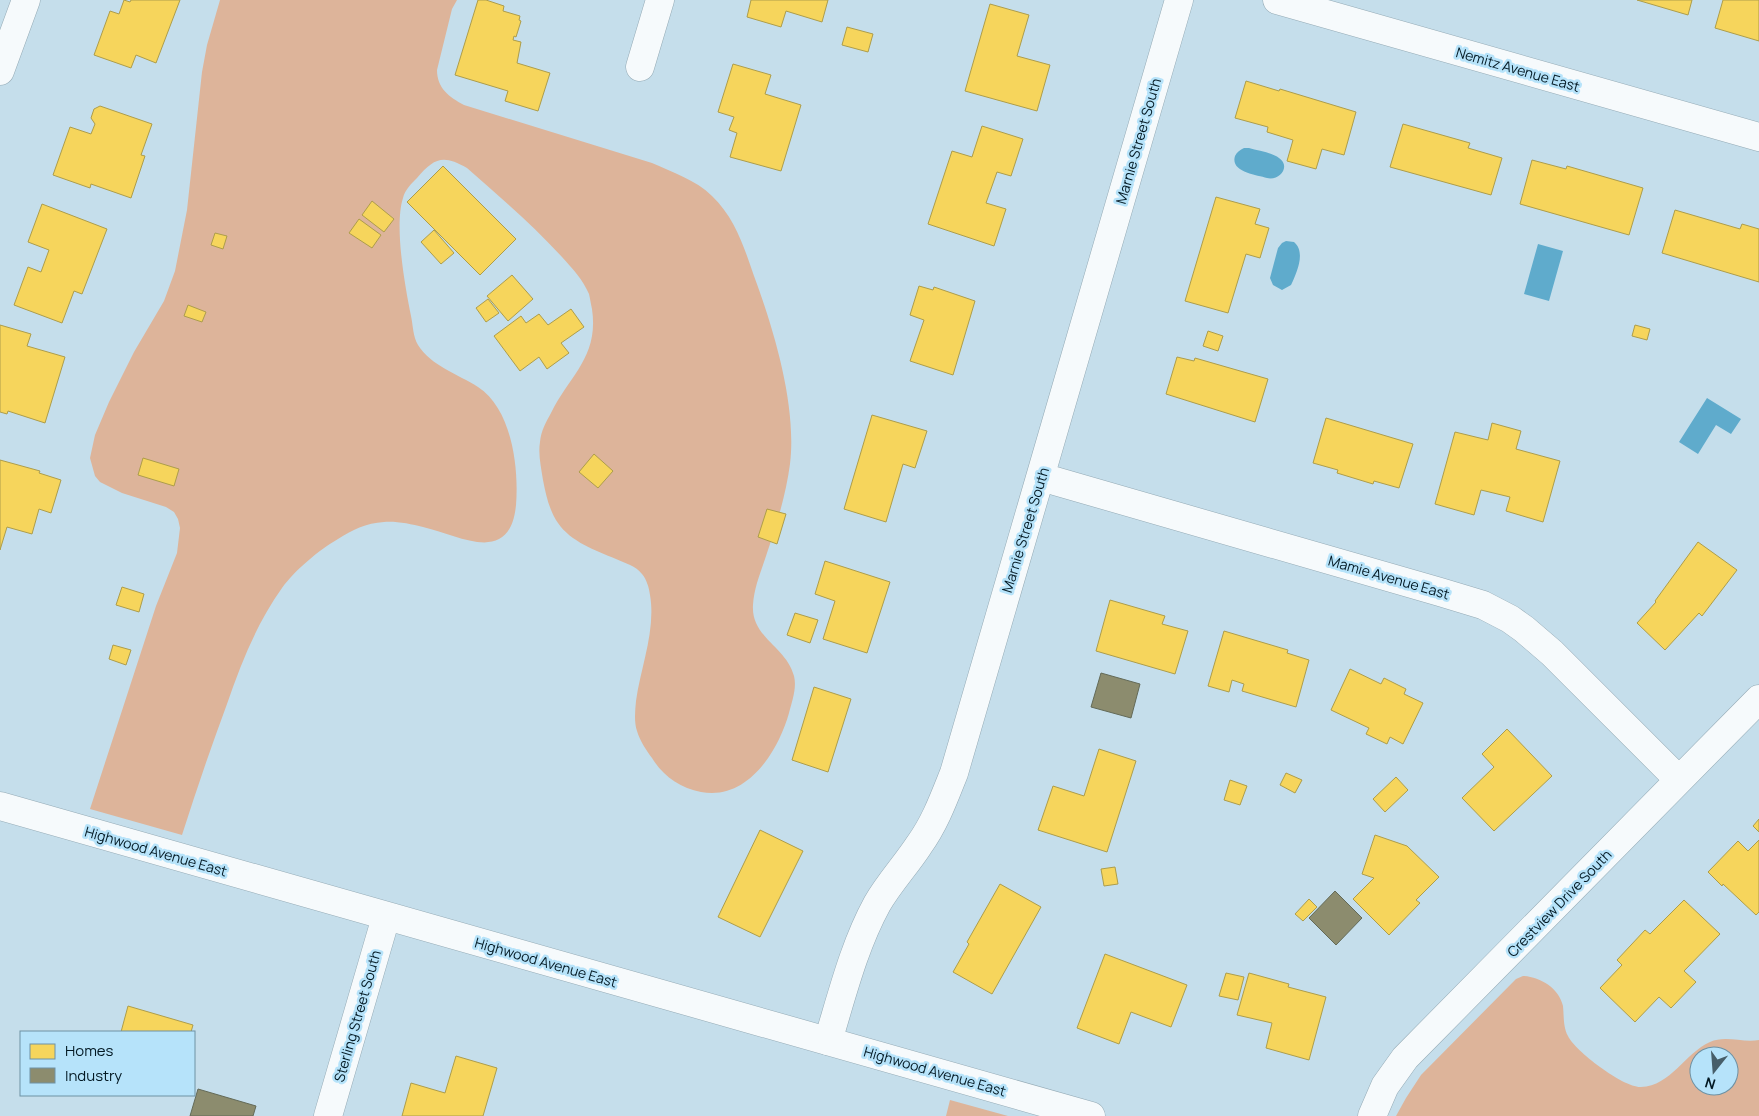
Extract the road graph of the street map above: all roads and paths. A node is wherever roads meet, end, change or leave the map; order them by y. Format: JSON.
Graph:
{"nodes":[{"id":1,"x":26,"y":0,"type":"edge"},
{"id":2,"x":660,"y":0,"type":"edge"},
{"id":3,"x":1180,"y":0,"type":"edge"},
{"id":4,"x":1278,"y":0,"type":"edge"},
{"id":5,"x":640,"y":67,"type":"dead end"},
{"id":6,"x":0,"y":71,"type":"edge"},
{"id":7,"x":1759,"y":137,"type":"edge"},
{"id":8,"x":1041,"y":477,"type":"junction"},
{"id":9,"x":1759,"y":699,"type":"edge"},
{"id":10,"x":1679,"y":780,"type":"junction"},
{"id":11,"x":0,"y":806,"type":"edge"},
{"id":12,"x":386,"y":917,"type":"junction"},
{"id":13,"x":828,"y":1041,"type":"junction"},
{"id":14,"x":328,"y":1116,"type":"edge"},
{"id":15,"x":1091,"y":1116,"type":"edge"},
{"id":16,"x":1372,"y":1116,"type":"edge"}],
"edges":[{"from":1,"to":6,"type":"street"},
{"from":2,"to":5,"type":"street"},
{"from":3,"to":8,"type":"street","name":"Marnie Street South"},
{"from":4,"to":7,"type":"street","name":"Nemitz Avenue East"},
{"from":8,"to":10,"type":"street","name":"Mamie Avenue East"},
{"from":8,"to":13,"type":"street","name":"Marnie Street South"},
{"from":9,"to":10,"type":"street","name":"Crestview Drive South"},
{"from":10,"to":16,"type":"street","name":"Crestview Drive South"},
{"from":11,"to":12,"type":"street","name":"Highwood Avenue East"},
{"from":12,"to":13,"type":"street","name":"Highwood Avenue East"},
{"from":12,"to":14,"type":"street","name":"Sterling Street South"},
{"from":13,"to":15,"type":"street","name":"Highwood Avenue East"}]}
